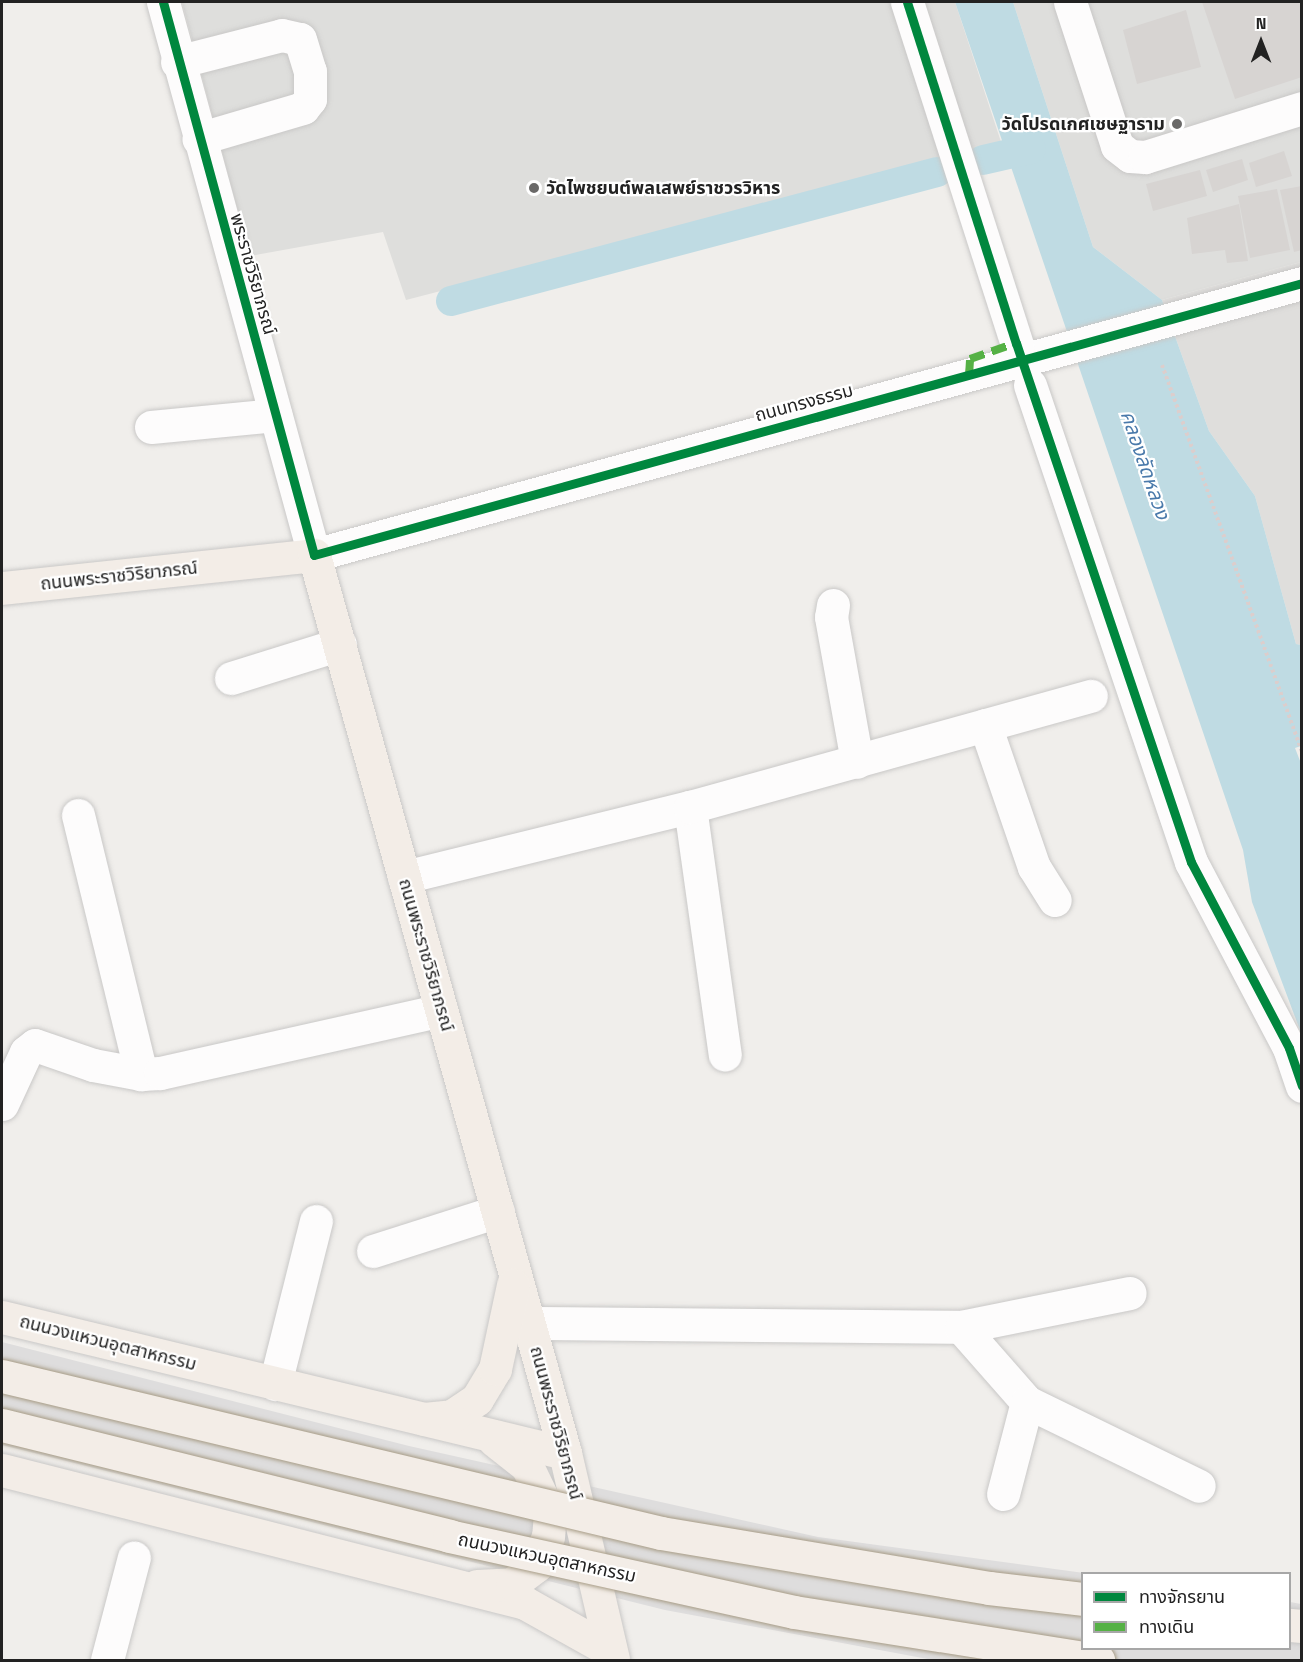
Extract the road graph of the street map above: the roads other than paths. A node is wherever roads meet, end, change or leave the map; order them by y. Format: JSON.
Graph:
{"nodes":[{"id":1,"x":163,"y":2,"type":"edge"},
{"id":2,"x":908,"y":2,"type":"edge"},
{"id":3,"x":1070,"y":2,"type":"edge"},
{"id":4,"x":177,"y":62,"type":"junction"},
{"id":5,"x":1302,"y":108,"type":"edge"},
{"id":6,"x":198,"y":138,"type":"junction"},
{"id":7,"x":1302,"y":283,"type":"edge"},
{"id":8,"x":1027,"y":362,"type":"junction"},
{"id":9,"x":275,"y":415,"type":"junction"},
{"id":10,"x":151,"y":428,"type":"dead end"},
{"id":11,"x":314,"y":555,"type":"junction"},
{"id":12,"x":2,"y":588,"type":"edge"},
{"id":13,"x":832,"y":605,"type":"dead end"},
{"id":14,"x":340,"y":644,"type":"junction"},
{"id":15,"x":231,"y":678,"type":"dead end"},
{"id":16,"x":1091,"y":696,"type":"dead end"},
{"id":17,"x":986,"y":725,"type":"junction"},
{"id":18,"x":857,"y":762,"type":"junction"},
{"id":19,"x":690,"y":807,"type":"junction"},
{"id":20,"x":78,"y":815,"type":"dead end"},
{"id":21,"x":405,"y":877,"type":"junction"},
{"id":22,"x":1055,"y":900,"type":"dead end"},
{"id":23,"x":441,"y":1010,"type":"junction"},
{"id":24,"x":725,"y":1055,"type":"dead end"},
{"id":25,"x":141,"y":1074,"type":"junction"},
{"id":26,"x":1302,"y":1086,"type":"edge"},
{"id":27,"x":2,"y":1104,"type":"edge"},
{"id":28,"x":498,"y":1211,"type":"junction"},
{"id":29,"x":316,"y":1221,"type":"dead end"},
{"id":30,"x":373,"y":1251,"type":"dead end"},
{"id":31,"x":515,"y":1273,"type":"junction"},
{"id":32,"x":1130,"y":1293,"type":"dead end"},
{"id":33,"x":2,"y":1317,"type":"edge"},
{"id":34,"x":528,"y":1323,"type":"junction"},
{"id":35,"x":961,"y":1327,"type":"junction"},
{"id":36,"x":2,"y":1376,"type":"edge"},
{"id":37,"x":275,"y":1384,"type":"junction"},
{"id":38,"x":1026,"y":1402,"type":"junction"},
{"id":39,"x":422,"y":1419,"type":"junction"},
{"id":40,"x":2,"y":1425,"type":"edge"},
{"id":41,"x":487,"y":1436,"type":"junction"},
{"id":42,"x":565,"y":1453,"type":"junction"},
{"id":43,"x":2,"y":1470,"type":"edge"},
{"id":44,"x":1199,"y":1486,"type":"dead end"},
{"id":45,"x":1003,"y":1494,"type":"dead end"},
{"id":46,"x":134,"y":1557,"type":"dead end"},
{"id":47,"x":367,"y":1563,"type":"junction"},
{"id":48,"x":1081,"y":1599,"type":"edge"},
{"id":49,"x":612,"y":1656,"type":"edge"},
{"id":50,"x":107,"y":1660,"type":"edge"},
{"id":51,"x":1098,"y":1660,"type":"edge"}],
"edges":[{"from":1,"to":4,"type":"street","name":"พระราชวิริยาภรณ์"},
{"from":2,"to":8,"type":"street"},
{"from":3,"to":5,"type":"street"},
{"from":4,"to":6,"type":"street","name":"พระราชวิริยาภรณ์"},
{"from":4,"to":6,"type":"street"},
{"from":6,"to":9,"type":"street","name":"พระราชวิริยาภรณ์"},
{"from":7,"to":8,"type":"street","name":"ถนนทรงธรรม"},
{"from":8,"to":11,"type":"street","name":"ถนนทรงธรรม"},
{"from":8,"to":26,"type":"street"},
{"from":9,"to":10,"type":"street"},
{"from":9,"to":11,"type":"street","name":"พระราชวิริยาภรณ์"},
{"from":11,"to":12,"type":"main road","name":"ถนนพระราชวิริยาภรณ์"},
{"from":11,"to":14,"type":"main road","name":"ถนนพระราชวิริยาภรณ์"},
{"from":13,"to":18,"type":"street"},
{"from":14,"to":15,"type":"street"},
{"from":14,"to":21,"type":"main road","name":"ถนนพระราชวิริยาภรณ์"},
{"from":16,"to":17,"type":"street"},
{"from":17,"to":18,"type":"street"},
{"from":17,"to":22,"type":"street"},
{"from":18,"to":19,"type":"street"},
{"from":19,"to":21,"type":"street"},
{"from":19,"to":24,"type":"street"},
{"from":20,"to":25,"type":"street"},
{"from":21,"to":23,"type":"main road","name":"ถนนพระราชวิริยาภรณ์"},
{"from":23,"to":25,"type":"street"},
{"from":23,"to":28,"type":"main road","name":"ถนนพระราชวิริยาภรณ์"},
{"from":25,"to":27,"type":"street"},
{"from":28,"to":30,"type":"street"},
{"from":28,"to":31,"type":"main road","name":"ถนนพระราชวิริยาภรณ์"},
{"from":29,"to":37,"type":"street"},
{"from":31,"to":34,"type":"main road","name":"ถนนพระราชวิริยาภรณ์"},
{"from":31,"to":39,"type":"main road"},
{"from":32,"to":35,"type":"street"},
{"from":33,"to":37,"type":"main road","name":"ถนนวงแหวนอุตสาหกรรม"},
{"from":34,"to":35,"type":"street"},
{"from":34,"to":42,"type":"main road","name":"ถนนพระราชวิริยาภรณ์"},
{"from":35,"to":38,"type":"street"},
{"from":36,"to":48,"type":"main road","bridge":true},
{"from":37,"to":39,"type":"main road","name":"ถนนวงแหวนอุตสาหกรรม"},
{"from":38,"to":44,"type":"street"},
{"from":38,"to":45,"type":"street"},
{"from":39,"to":41,"type":"main road","name":"ถนนวงแหวนอุตสาหกรรม"},
{"from":40,"to":51,"type":"main road","name":"ถนนวงแหวนอุตสาหกรรม","bridge":true},
{"from":41,"to":42,"type":"main road","name":"ถนนวงแหวนอุตสาหกรรม"},
{"from":41,"to":47,"type":"main road"},
{"from":42,"to":49,"type":"main road","name":"ถนนพระราชวิริยาภรณ์"},
{"from":43,"to":47,"type":"main road"},
{"from":46,"to":50,"type":"street"},
{"from":47,"to":49,"type":"main road"}]}
